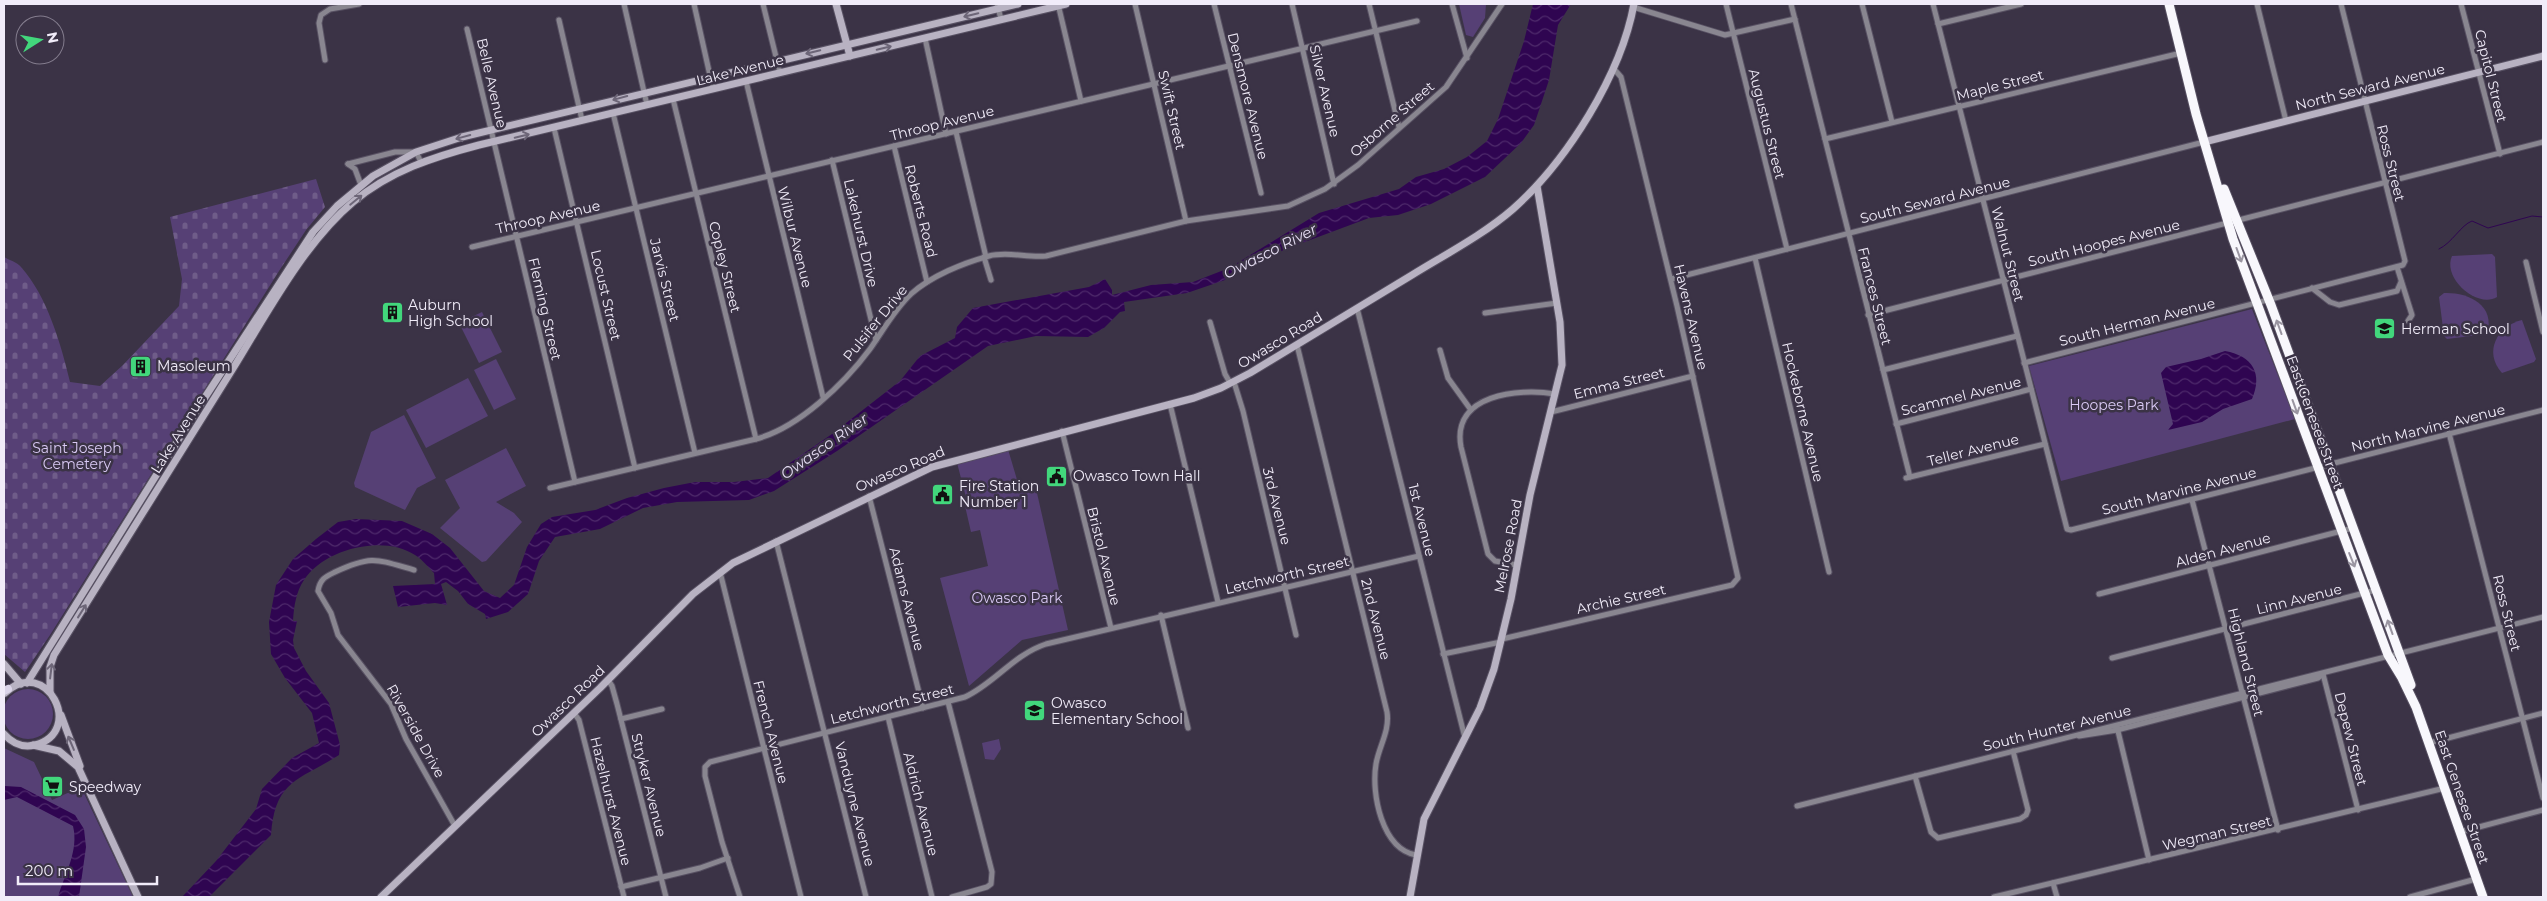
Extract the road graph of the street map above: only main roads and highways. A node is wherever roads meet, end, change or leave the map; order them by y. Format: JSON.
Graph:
{"nodes":[{"id":1,"x":836,"y":4,"type":"edge"},
{"id":2,"x":1018,"y":4,"type":"edge"},
{"id":3,"x":1066,"y":4,"type":"edge"},
{"id":4,"x":2169,"y":4,"type":"edge"},
{"id":5,"x":1058,"y":5,"type":"edge"},
{"id":6,"x":1633,"y":5,"type":"edge"},
{"id":7,"x":998,"y":6,"type":"edge"},
{"id":8,"x":846,"y":44,"type":"junction"},
{"id":9,"x":850,"y":56,"type":"junction"},
{"id":10,"x":2543,"y":56,"type":"edge"},
{"id":11,"x":2204,"y":142,"type":"junction"},
{"id":12,"x":1537,"y":186,"type":"junction"},
{"id":13,"x":2234,"y":222,"type":"junction"},
{"id":14,"x":4,"y":664,"type":"edge"},
{"id":15,"x":24,"y":683,"type":"junction"},
{"id":16,"x":5,"y":691,"type":"edge"},
{"id":17,"x":50,"y":692,"type":"junction"},
{"id":18,"x":2416,"y":707,"type":"junction"},
{"id":19,"x":59,"y":709,"type":"junction"},
{"id":20,"x":4,"y":734,"type":"edge"},
{"id":21,"x":33,"y":745,"type":"junction"},
{"id":22,"x":84,"y":776,"type":"junction"},
{"id":23,"x":138,"y":897,"type":"edge"},
{"id":24,"x":381,"y":897,"type":"edge"},
{"id":25,"x":1410,"y":897,"type":"edge"},
{"id":26,"x":2483,"y":897,"type":"edge"}],
"edges":[{"from":1,"to":8,"type":"main road"},
{"from":2,"to":7,"type":"main road","name":"Lake Avenue"},
{"from":3,"to":5,"type":"main road","name":"Lake Avenue"},
{"from":4,"to":11,"type":"highway","name":"East Genesee Street"},
{"from":9,"to":5,"type":"main road","name":"Lake Avenue","one_way":true},
{"from":6,"to":12,"type":"main road","name":"Owasco Road"},
{"from":7,"to":8,"type":"main road","name":"Lake Avenue","one_way":true},
{"from":8,"to":9,"type":"main road"},
{"from":8,"to":15,"type":"main road","name":"Lake Avenue","one_way":true},
{"from":17,"to":9,"type":"main road","name":"Lake Avenue","one_way":true},
{"from":10,"to":11,"type":"main road","name":"North Seward Avenue"},
{"from":11,"to":13,"type":"highway","name":"East Genesee Street"},
{"from":12,"to":24,"type":"main road","name":"Owasco Road"},
{"from":12,"to":25,"type":"main road","name":"Melrose Road"},
{"from":18,"to":13,"type":"highway","name":"East Genesee Street","one_way":true},
{"from":13,"to":18,"type":"highway","name":"East Genesee Street","one_way":true},
{"from":14,"to":15,"type":"main road"},
{"from":15,"to":16,"type":"main road"},
{"from":15,"to":17,"type":"main road"},
{"from":17,"to":19,"type":"main road"},
{"from":18,"to":26,"type":"highway","name":"East Genesee Street"},
{"from":19,"to":21,"type":"main road"},
{"from":22,"to":19,"type":"main road","one_way":true},
{"from":20,"to":21,"type":"main road"},
{"from":21,"to":22,"type":"main road"},
{"from":22,"to":23,"type":"main road"}]}
